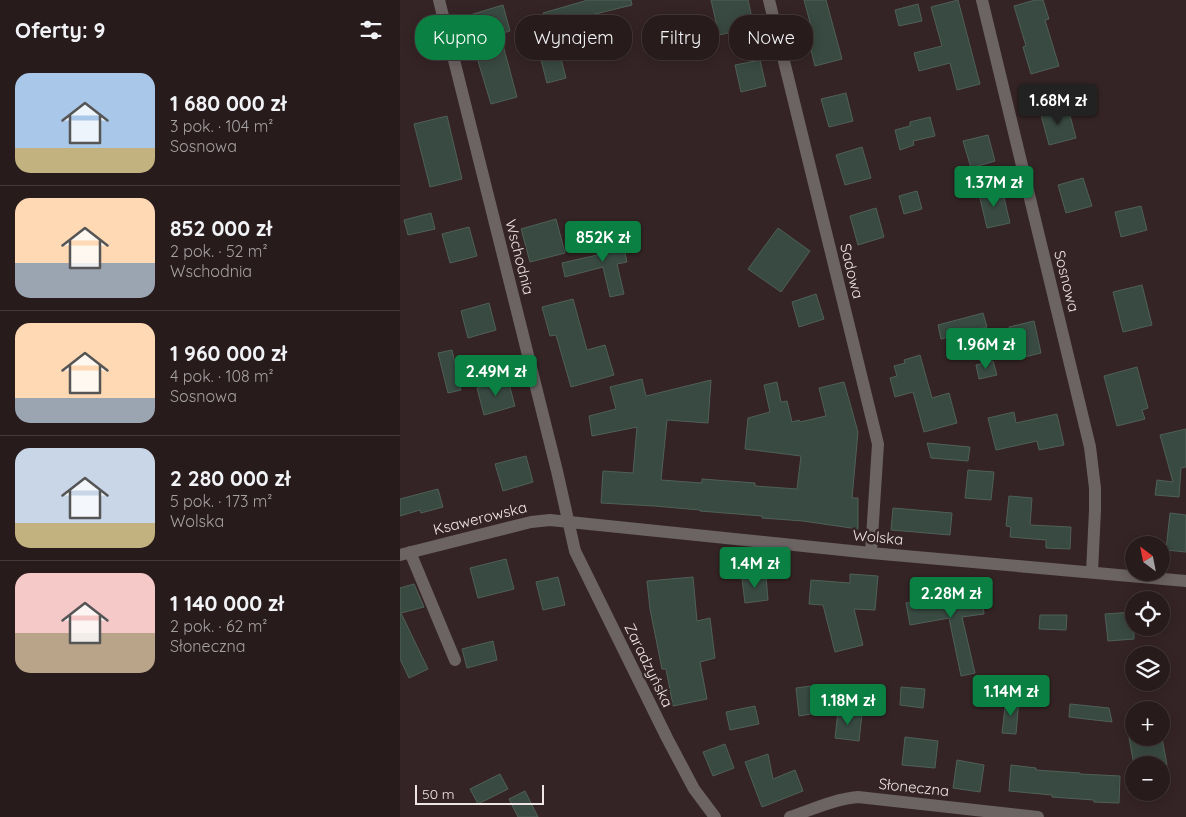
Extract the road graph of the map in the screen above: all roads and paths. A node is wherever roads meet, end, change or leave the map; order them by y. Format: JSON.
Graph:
{"nodes":[{"id":1,"x":439,"y":0,"type":"edge"},
{"id":2,"x":769,"y":0,"type":"edge"},
{"id":3,"x":982,"y":0,"type":"edge"},
{"id":4,"x":568,"y":521,"type":"junction"},
{"id":5,"x":871,"y":553,"type":"junction"},
{"id":6,"x":405,"y":554,"type":"edge"},
{"id":7,"x":1092,"y":572,"type":"junction"},
{"id":8,"x":1186,"y":581,"type":"edge"},
{"id":9,"x":455,"y":660,"type":"dead end"},
{"id":10,"x":715,"y":817,"type":"edge"},
{"id":11,"x":790,"y":817,"type":"edge"},
{"id":12,"x":1038,"y":817,"type":"edge"}],
"edges":[{"from":1,"to":4,"type":"street","name":"Wschodnia"},
{"from":2,"to":5,"type":"street","name":"Sadowa"},
{"from":3,"to":7,"type":"street","name":"Sosnowa"},
{"from":4,"to":5,"type":"street","name":"Wolska"},
{"from":4,"to":6,"type":"street","name":"Ksawerowska"},
{"from":4,"to":10,"type":"street","name":"Zaradzyńska"},
{"from":5,"to":7,"type":"street","name":"Wolska"},
{"from":6,"to":9,"type":"street"},
{"from":7,"to":8,"type":"street","name":"Wolska"},
{"from":11,"to":12,"type":"street","name":"Słoneczna"}]}
